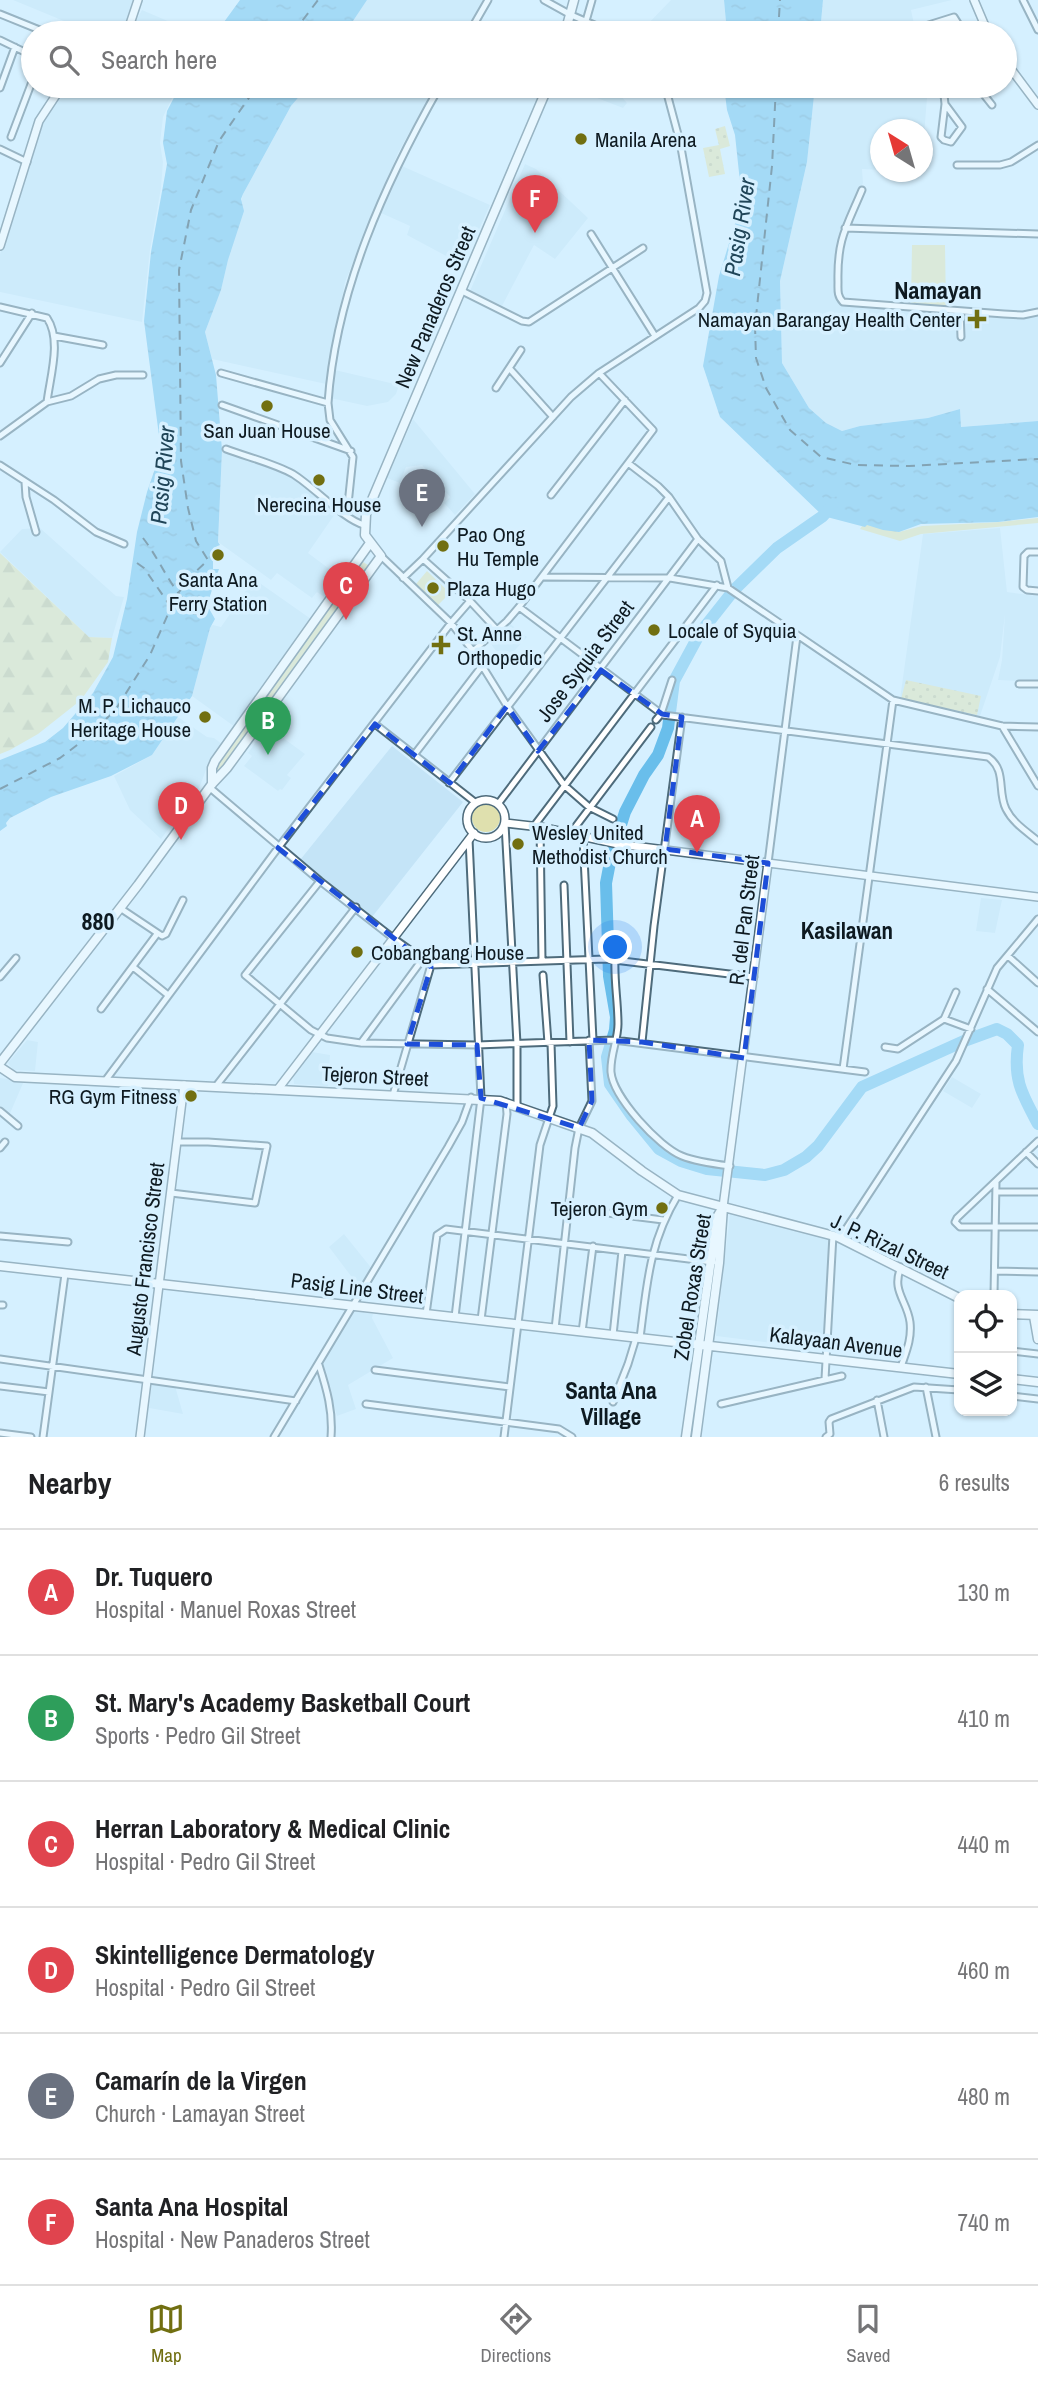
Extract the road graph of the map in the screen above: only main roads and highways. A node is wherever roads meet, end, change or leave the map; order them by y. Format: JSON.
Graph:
{"nodes":[{"id":1,"x":574,"y":0,"type":"edge"},
{"id":2,"x":569,"y":21,"type":"edge"},
{"id":3,"x":543,"y":98,"type":"edge"},
{"id":4,"x":370,"y":543,"type":"junction"},
{"id":5,"x":211,"y":786,"type":"junction"},
{"id":6,"x":0,"y":1065,"type":"edge"},
{"id":7,"x":723,"y":1207,"type":"junction"},
{"id":8,"x":0,"y":1266,"type":"edge"},
{"id":9,"x":954,"y":1295,"type":"edge"},
{"id":10,"x":1017,"y":1314,"type":"edge"},
{"id":11,"x":1036,"y":1315,"type":"edge"},
{"id":12,"x":1038,"y":1339,"type":"edge"},
{"id":13,"x":704,"y":1346,"type":"junction"},
{"id":14,"x":954,"y":1373,"type":"edge"},
{"id":15,"x":1017,"y":1380,"type":"edge"},
{"id":16,"x":1038,"y":1382,"type":"edge"},
{"id":17,"x":686,"y":1437,"type":"edge"},
{"id":18,"x":696,"y":1437,"type":"edge"}],
"edges":[{"from":1,"to":2,"type":"main road"},
{"from":3,"to":4,"type":"main road","name":"New Panaderos Street"},
{"from":4,"to":5,"type":"main road"},
{"from":4,"to":5,"type":"main road"},
{"from":5,"to":6,"type":"main road"},
{"from":6,"to":7,"type":"main road","name":"Tejeron Street"},
{"from":7,"to":9,"type":"main road","name":"J. P. Rizal Street"},
{"from":7,"to":13,"type":"main road","name":"Zobel Roxas Street"},
{"from":8,"to":13,"type":"main road","name":"Pasig Line Street"},
{"from":10,"to":11,"type":"main road"},
{"from":11,"to":12,"type":"main road"},
{"from":13,"to":14,"type":"main road","name":"Kalayaan Avenue"},
{"from":13,"to":17,"type":"main road","name":"Zobel Roxas Street"},
{"from":13,"to":18,"type":"main road","name":"Zobel Roxas Street"},
{"from":15,"to":16,"type":"main road"}]}
